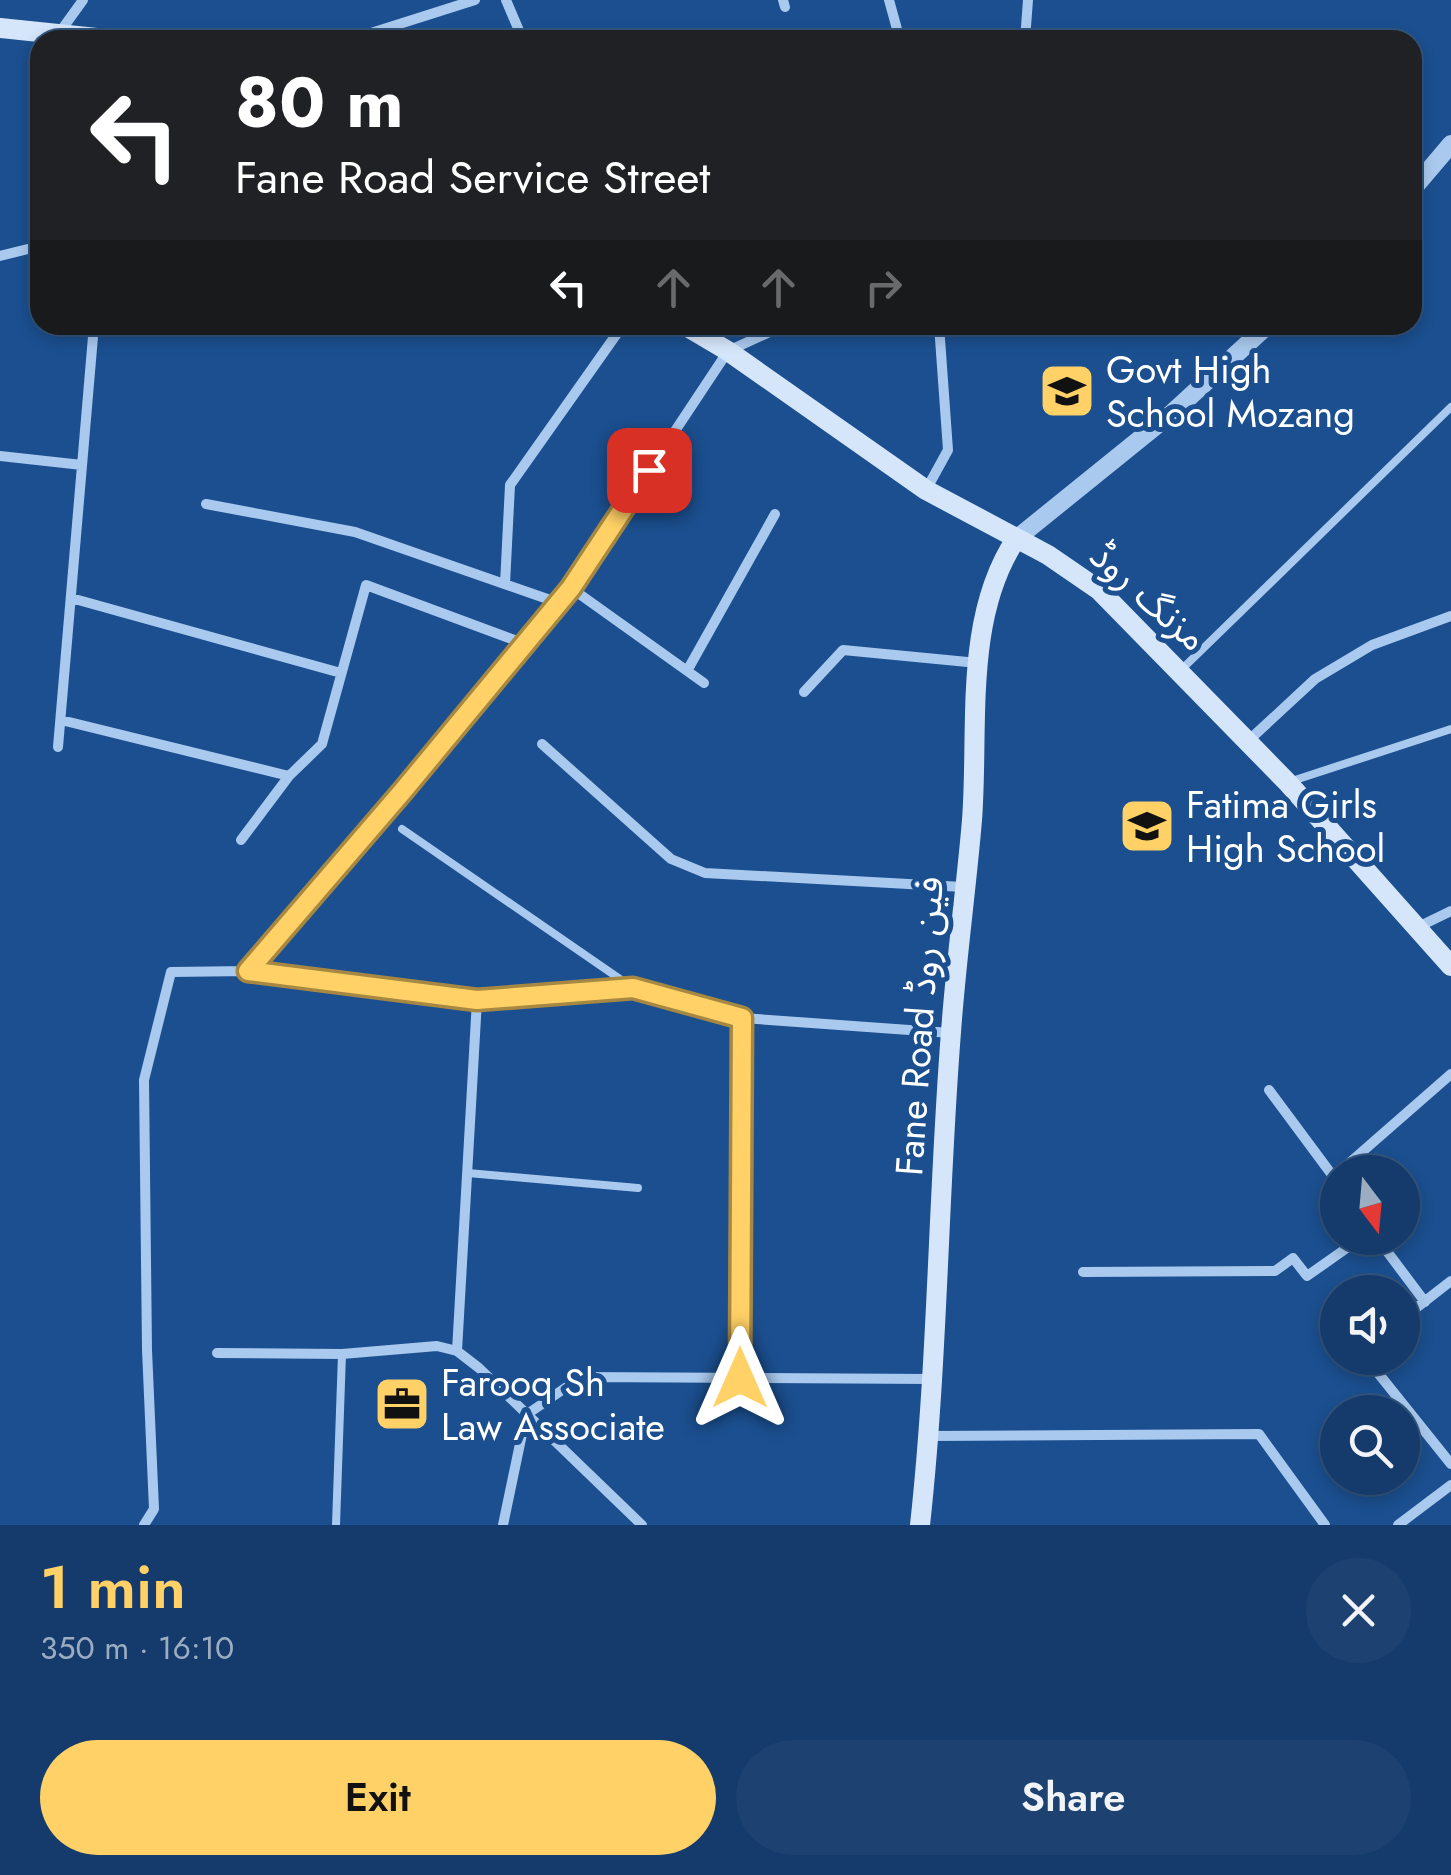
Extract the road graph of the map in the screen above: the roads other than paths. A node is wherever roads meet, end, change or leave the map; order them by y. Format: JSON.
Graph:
{"nodes":[{"id":1,"x":83,"y":0,"type":"edge"},
{"id":2,"x":475,"y":0,"type":"edge"},
{"id":3,"x":506,"y":0,"type":"edge"},
{"id":4,"x":888,"y":0,"type":"edge"},
{"id":5,"x":1028,"y":0,"type":"edge"},
{"id":6,"x":0,"y":28,"type":"edge"},
{"id":7,"x":61,"y":30,"type":"edge"},
{"id":8,"x":380,"y":30,"type":"edge"},
{"id":9,"x":518,"y":30,"type":"edge"},
{"id":10,"x":897,"y":30,"type":"edge"},
{"id":11,"x":1026,"y":30,"type":"edge"},
{"id":12,"x":30,"y":31,"type":"edge"},
{"id":13,"x":1451,"y":144,"type":"edge"},
{"id":14,"x":1422,"y":178,"type":"edge"},
{"id":15,"x":30,"y":248,"type":"edge"},
{"id":16,"x":0,"y":256,"type":"edge"},
{"id":17,"x":93,"y":335,"type":"edge"},
{"id":18,"x":616,"y":335,"type":"edge"},
{"id":19,"x":701,"y":335,"type":"edge"},
{"id":20,"x":763,"y":335,"type":"edge"},
{"id":21,"x":940,"y":335,"type":"edge"},
{"id":22,"x":1257,"y":335,"type":"edge"},
{"id":23,"x":728,"y":351,"type":"junction"},
{"id":24,"x":1451,"y":407,"type":"edge"},
{"id":25,"x":0,"y":456,"type":"edge"},
{"id":26,"x":82,"y":465,"type":"junction"},
{"id":27,"x":926,"y":490,"type":"junction"},
{"id":28,"x":206,"y":504,"type":"dead end"},
{"id":29,"x":775,"y":514,"type":"dead end"},
{"id":30,"x":1016,"y":539,"type":"junction"},
{"id":31,"x":505,"y":584,"type":"junction"},
{"id":32,"x":571,"y":588,"type":"junction"},
{"id":33,"x":71,"y":598,"type":"junction"},
{"id":34,"x":559,"y":603,"type":"junction"},
{"id":35,"x":1451,"y":616,"type":"edge"},
{"id":36,"x":525,"y":644,"type":"junction"},
{"id":37,"x":979,"y":663,"type":"junction"},
{"id":38,"x":1181,"y":670,"type":"junction"},
{"id":39,"x":687,"y":671,"type":"junction"},
{"id":40,"x":341,"y":673,"type":"junction"},
{"id":41,"x":704,"y":683,"type":"dead end"},
{"id":42,"x":804,"y":692,"type":"dead end"},
{"id":43,"x":60,"y":720,"type":"junction"},
{"id":44,"x":1451,"y":729,"type":"edge"},
{"id":45,"x":1247,"y":742,"type":"junction"},
{"id":46,"x":542,"y":744,"type":"dead end"},
{"id":47,"x":58,"y":747,"type":"dead end"},
{"id":48,"x":289,"y":776,"type":"junction"},
{"id":49,"x":1288,"y":783,"type":"junction"},
{"id":50,"x":402,"y":828,"type":"dead end"},
{"id":51,"x":241,"y":840,"type":"dead end"},
{"id":52,"x":963,"y":887,"type":"junction"},
{"id":53,"x":1451,"y":911,"type":"edge"},
{"id":54,"x":1415,"y":928,"type":"junction"},
{"id":55,"x":1451,"y":966,"type":"edge"},
{"id":56,"x":248,"y":971,"type":"junction"},
{"id":57,"x":633,"y":988,"type":"junction"},
{"id":58,"x":477,"y":1000,"type":"junction"},
{"id":59,"x":742,"y":1018,"type":"junction"},
{"id":60,"x":950,"y":1033,"type":"junction"},
{"id":61,"x":1451,"y":1074,"type":"edge"},
{"id":62,"x":1269,"y":1090,"type":"dead end"},
{"id":63,"x":1320,"y":1155,"type":"edge"},
{"id":64,"x":1361,"y":1155,"type":"edge"},
{"id":65,"x":468,"y":1173,"type":"junction"},
{"id":66,"x":638,"y":1188,"type":"dead end"},
{"id":67,"x":1337,"y":1255,"type":"edge"},
{"id":68,"x":1390,"y":1255,"type":"edge"},
{"id":69,"x":1083,"y":1272,"type":"dead end"},
{"id":70,"x":1451,"y":1281,"type":"edge"},
{"id":71,"x":1425,"y":1302,"type":"junction"},
{"id":72,"x":1420,"y":1306,"type":"edge"},
{"id":73,"x":457,"y":1352,"type":"junction"},
{"id":74,"x":217,"y":1353,"type":"dead end"},
{"id":75,"x":342,"y":1354,"type":"junction"},
{"id":76,"x":1380,"y":1375,"type":"edge"},
{"id":77,"x":740,"y":1378,"type":"junction"},
{"id":78,"x":932,"y":1379,"type":"junction"},
{"id":79,"x":526,"y":1415,"type":"junction"},
{"id":80,"x":930,"y":1436,"type":"junction"},
{"id":81,"x":1451,"y":1464,"type":"edge"},
{"id":82,"x":1451,"y":1485,"type":"edge"},
{"id":83,"x":144,"y":1525,"type":"edge"},
{"id":84,"x":336,"y":1525,"type":"edge"},
{"id":85,"x":503,"y":1525,"type":"edge"},
{"id":86,"x":642,"y":1525,"type":"edge"},
{"id":87,"x":920,"y":1525,"type":"edge"},
{"id":88,"x":1326,"y":1525,"type":"edge"},
{"id":89,"x":1398,"y":1525,"type":"edge"}],
"edges":[{"from":1,"to":7,"type":"street"},
{"from":2,"to":8,"type":"street"},
{"from":3,"to":9,"type":"street"},
{"from":4,"to":10,"type":"street"},
{"from":5,"to":11,"type":"street"},
{"from":6,"to":12,"type":"main road"},
{"from":13,"to":14,"type":"street"},
{"from":15,"to":16,"type":"street"},
{"from":17,"to":26,"type":"street"},
{"from":18,"to":31,"type":"street"},
{"from":19,"to":23,"type":"main road","name":"مزنگ روڈ"},
{"from":20,"to":23,"type":"street"},
{"from":21,"to":27,"type":"street"},
{"from":22,"to":30,"type":"street"},
{"from":23,"to":27,"type":"main road","name":"مزنگ روڈ"},
{"from":23,"to":32,"type":"street"},
{"from":24,"to":38,"type":"lane"},
{"from":25,"to":26,"type":"street"},
{"from":26,"to":33,"type":"street"},
{"from":27,"to":30,"type":"main road","name":"مزنگ روڈ"},
{"from":28,"to":31,"type":"street"},
{"from":29,"to":39,"type":"street"},
{"from":30,"to":37,"type":"main road","name":"Fane Road فین روڈ"},
{"from":30,"to":38,"type":"main road","name":"مزنگ روڈ"},
{"from":31,"to":34,"type":"street"},
{"from":32,"to":34,"type":"street"},
{"from":32,"to":39,"type":"street"},
{"from":33,"to":40,"type":"street"},
{"from":33,"to":43,"type":"street"},
{"from":34,"to":36,"type":"street"},
{"from":35,"to":45,"type":"street"},
{"from":36,"to":40,"type":"street"},
{"from":36,"to":56,"type":"street"},
{"from":37,"to":42,"type":"street"},
{"from":37,"to":52,"type":"main road","name":"Fane Road فین روڈ"},
{"from":38,"to":45,"type":"main road","name":"مزنگ روڈ"},
{"from":39,"to":41,"type":"street"},
{"from":40,"to":48,"type":"street"},
{"from":43,"to":47,"type":"street"},
{"from":43,"to":48,"type":"street"},
{"from":44,"to":49,"type":"lane"},
{"from":45,"to":49,"type":"main road","name":"مزنگ روڈ"},
{"from":46,"to":52,"type":"street"},
{"from":48,"to":51,"type":"street"},
{"from":49,"to":54,"type":"main road","name":"مزنگ روڈ"},
{"from":50,"to":57,"type":"lane"},
{"from":52,"to":60,"type":"main road","name":"Fane Road فین روڈ"},
{"from":53,"to":54,"type":"street"},
{"from":54,"to":55,"type":"main road","name":"مزنگ روڈ"},
{"from":56,"to":58,"type":"street"},
{"from":56,"to":83,"type":"street"},
{"from":57,"to":58,"type":"street"},
{"from":57,"to":59,"type":"street"},
{"from":58,"to":65,"type":"street"},
{"from":59,"to":60,"type":"street"},
{"from":59,"to":77,"type":"street"},
{"from":60,"to":78,"type":"main road","name":"Fane Road فین روڈ"},
{"from":61,"to":64,"type":"street"},
{"from":62,"to":63,"type":"street"},
{"from":65,"to":66,"type":"lane"},
{"from":65,"to":73,"type":"street"},
{"from":67,"to":69,"type":"street"},
{"from":68,"to":71,"type":"street"},
{"from":70,"to":71,"type":"street"},
{"from":71,"to":72,"type":"street"},
{"from":73,"to":75,"type":"street"},
{"from":73,"to":79,"type":"street"},
{"from":74,"to":75,"type":"street"},
{"from":75,"to":84,"type":"lane"},
{"from":76,"to":81,"type":"street"},
{"from":77,"to":78,"type":"street"},
{"from":77,"to":79,"type":"street"},
{"from":78,"to":80,"type":"main road","name":"Fane Road فین روڈ"},
{"from":79,"to":85,"type":"street"},
{"from":79,"to":86,"type":"street"},
{"from":80,"to":87,"type":"main road","name":"Fane Road فین روڈ"},
{"from":80,"to":88,"type":"street"},
{"from":82,"to":89,"type":"street"}]}
